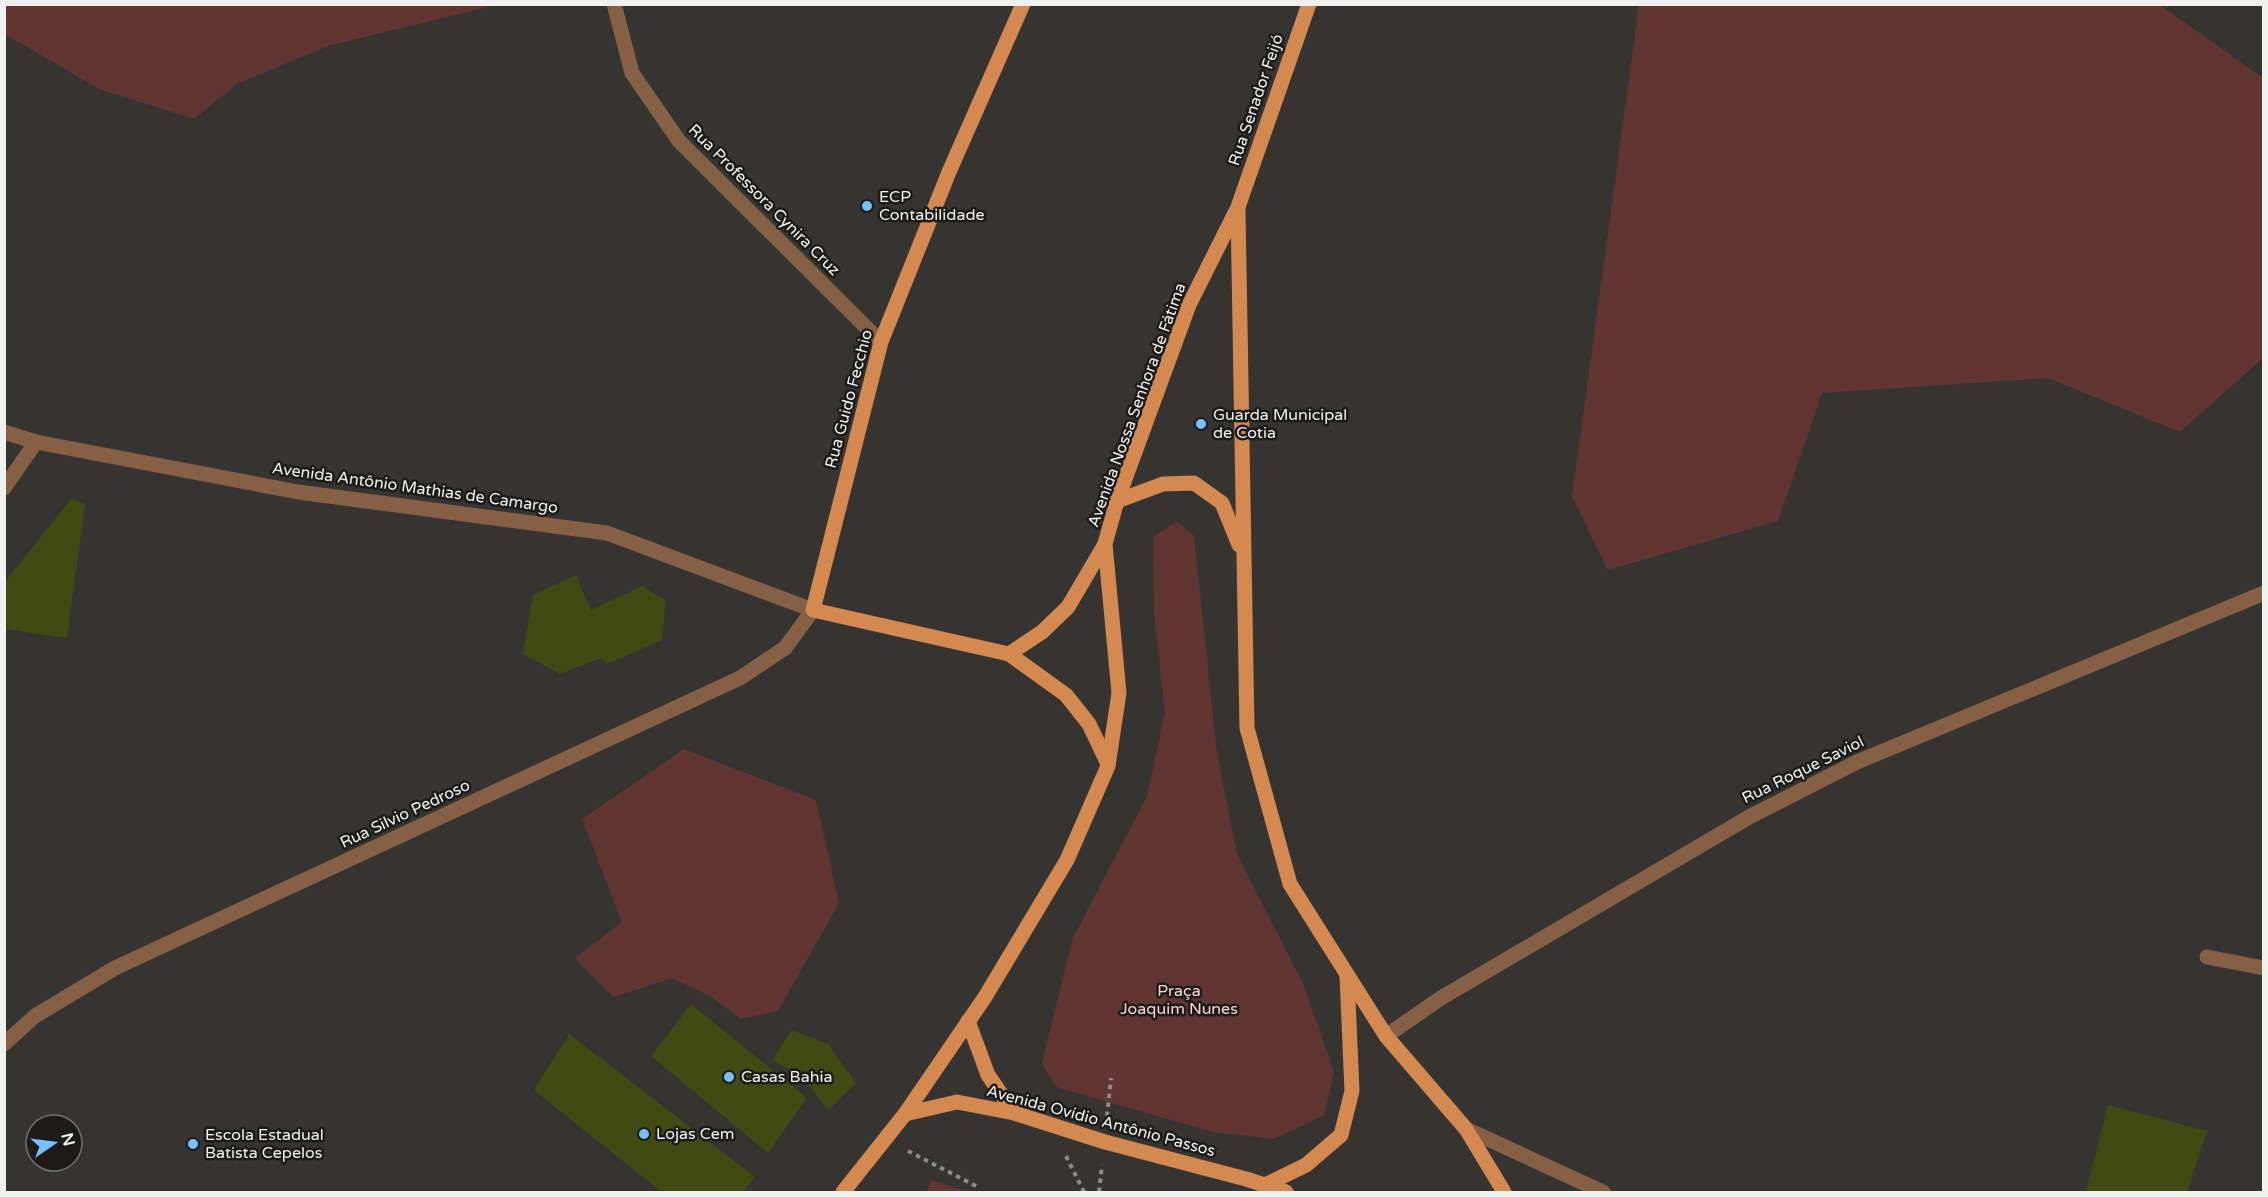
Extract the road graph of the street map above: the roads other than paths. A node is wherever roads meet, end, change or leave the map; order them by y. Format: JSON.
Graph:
{"nodes":[{"id":1,"x":614,"y":4,"type":"edge"},
{"id":2,"x":1023,"y":4,"type":"edge"},
{"id":3,"x":1309,"y":4,"type":"edge"},
{"id":4,"x":1238,"y":207,"type":"junction"},
{"id":5,"x":881,"y":342,"type":"junction"},
{"id":6,"x":4,"y":432,"type":"edge"},
{"id":7,"x":36,"y":442,"type":"junction"},
{"id":8,"x":4,"y":488,"type":"edge"},
{"id":9,"x":1118,"y":501,"type":"junction"},
{"id":10,"x":1105,"y":544,"type":"junction"},
{"id":11,"x":1243,"y":554,"type":"junction"},
{"id":12,"x":2264,"y":593,"type":"edge"},
{"id":13,"x":813,"y":610,"type":"junction"},
{"id":14,"x":1009,"y":654,"type":"junction"},
{"id":15,"x":1108,"y":766,"type":"junction"},
{"id":16,"x":2207,"y":957,"type":"dead end"},
{"id":17,"x":2264,"y":968,"type":"edge"},
{"id":18,"x":1347,"y":976,"type":"junction"},
{"id":19,"x":968,"y":1021,"type":"junction"},
{"id":20,"x":1386,"y":1036,"type":"junction"},
{"id":21,"x":4,"y":1044,"type":"edge"},
{"id":22,"x":1014,"y":1113,"type":"junction"},
{"id":23,"x":905,"y":1114,"type":"junction"},
{"id":24,"x":1466,"y":1129,"type":"junction"},
{"id":25,"x":1264,"y":1185,"type":"junction"},
{"id":26,"x":1579,"y":1186,"type":"edge"},
{"id":27,"x":843,"y":1192,"type":"edge"},
{"id":28,"x":1286,"y":1192,"type":"edge"},
{"id":29,"x":1504,"y":1192,"type":"edge"},
{"id":30,"x":1603,"y":1192,"type":"edge"}],
"edges":[{"from":1,"to":5,"type":"street","name":"Rua Professora Cynira Cruz"},
{"from":2,"to":5,"type":"main road","name":"Rua Guido Fecchio"},
{"from":3,"to":4,"type":"main road","name":"Rua Senador Feijó"},
{"from":4,"to":9,"type":"main road","name":"Avenida Nossa Senhora de Fátima"},
{"from":4,"to":11,"type":"main road"},
{"from":5,"to":13,"type":"main road","name":"Rua Guido Fecchio"},
{"from":6,"to":7,"type":"street","name":"Avenida Antônio Mathias de Camargo"},
{"from":7,"to":8,"type":"street"},
{"from":7,"to":13,"type":"street","name":"Avenida Antônio Mathias de Camargo"},
{"from":9,"to":10,"type":"main road","name":"Avenida Nossa Senhora de Fátima"},
{"from":9,"to":11,"type":"main road"},
{"from":10,"to":14,"type":"main road"},
{"from":10,"to":15,"type":"main road","name":"Avenida Nossa Senhora de Fátima"},
{"from":11,"to":18,"type":"main road"},
{"from":12,"to":20,"type":"street","name":"Rua Roque Saviol"},
{"from":13,"to":14,"type":"main road"},
{"from":13,"to":21,"type":"street","name":"Rua Silvio Pedroso"},
{"from":14,"to":15,"type":"main road"},
{"from":15,"to":19,"type":"main road","name":"Avenida Nossa Senhora de Fátima"},
{"from":16,"to":17,"type":"street"},
{"from":18,"to":20,"type":"main road"},
{"from":18,"to":25,"type":"main road"},
{"from":19,"to":22,"type":"main road"},
{"from":19,"to":23,"type":"main road","name":"Avenida Nossa Senhora de Fátima"},
{"from":20,"to":24,"type":"main road"},
{"from":22,"to":23,"type":"main road","name":"Avenida Ovídio Antônio Passos"},
{"from":22,"to":25,"type":"main road","name":"Avenida Ovídio Antônio Passos"},
{"from":23,"to":27,"type":"main road","name":"Avenida Nossa Senhora de Fátima"},
{"from":24,"to":26,"type":"street"},
{"from":24,"to":29,"type":"main road"},
{"from":25,"to":28,"type":"main road","name":"Avenida Ovídio Antônio Passos"},
{"from":26,"to":30,"type":"street"}]}
